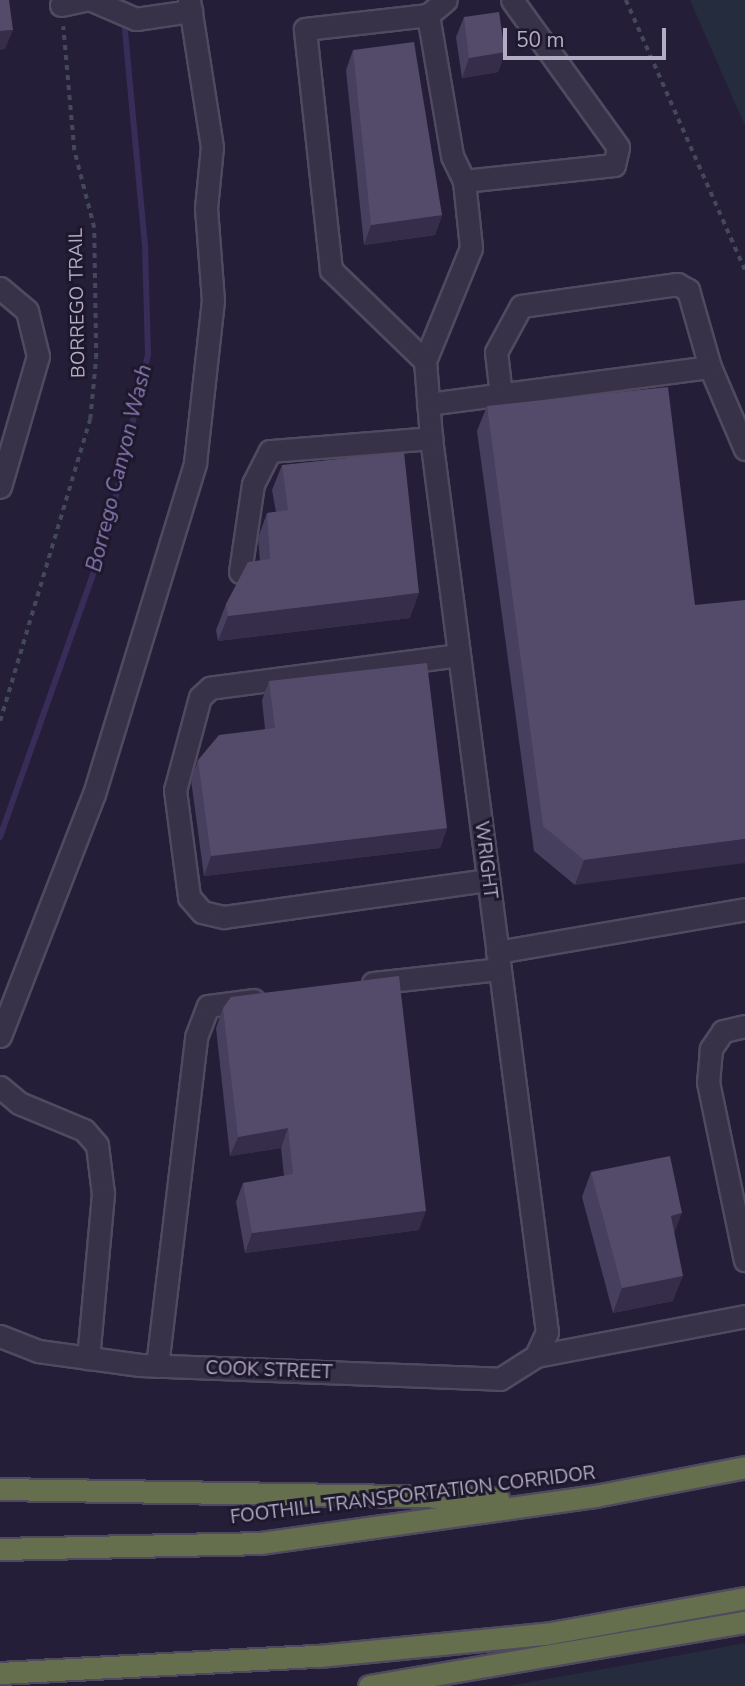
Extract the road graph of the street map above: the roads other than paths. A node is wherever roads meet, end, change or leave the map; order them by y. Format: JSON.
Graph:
{"nodes":[{"id":1,"x":84,"y":0,"type":"edge"},
{"id":2,"x":92,"y":0,"type":"edge"},
{"id":3,"x":446,"y":0,"type":"edge"},
{"id":4,"x":512,"y":0,"type":"edge"},
{"id":5,"x":61,"y":5,"type":"road end"},
{"id":6,"x":190,"y":5,"type":"edge"},
{"id":7,"x":428,"y":15,"type":"junction"},
{"id":8,"x":464,"y":180,"type":"junction"},
{"id":9,"x":0,"y":288,"type":"edge"},
{"id":10,"x":425,"y":360,"type":"junction"},
{"id":11,"x":710,"y":367,"type":"junction"},
{"id":12,"x":501,"y":394,"type":"junction"},
{"id":13,"x":428,"y":404,"type":"junction"},
{"id":14,"x":431,"y":438,"type":"junction"},
{"id":15,"x":745,"y":449,"type":"edge"},
{"id":16,"x":0,"y":487,"type":"edge"},
{"id":17,"x":240,"y":572,"type":"edge"},
{"id":18,"x":459,"y":655,"type":"junction"},
{"id":19,"x":488,"y":880,"type":"junction"},
{"id":20,"x":745,"y":909,"type":"edge"},
{"id":21,"x":498,"y":961,"type":"junction"},
{"id":22,"x":346,"y":987,"type":"edge"},
{"id":23,"x":280,"y":996,"type":"edge"},
{"id":24,"x":745,"y":1026,"type":"edge"},
{"id":25,"x":0,"y":1035,"type":"edge"},
{"id":26,"x":0,"y":1087,"type":"edge"},
{"id":27,"x":745,"y":1261,"type":"edge"},
{"id":28,"x":745,"y":1316,"type":"edge"},
{"id":29,"x":0,"y":1336,"type":"edge"},
{"id":30,"x":536,"y":1356,"type":"junction"},
{"id":31,"x":88,"y":1358,"type":"junction"},
{"id":32,"x":157,"y":1366,"type":"junction"},
{"id":33,"x":745,"y":1467,"type":"edge"},
{"id":34,"x":0,"y":1489,"type":"edge"},
{"id":35,"x":595,"y":1496,"type":"junction"},
{"id":36,"x":0,"y":1549,"type":"edge"},
{"id":37,"x":745,"y":1598,"type":"edge"},
{"id":38,"x":745,"y":1622,"type":"edge"},
{"id":39,"x":0,"y":1673,"type":"edge"},
{"id":40,"x":369,"y":1686,"type":"edge"}],
"edges":[{"from":1,"to":5,"type":"street"},
{"from":2,"to":6,"type":"street"},
{"from":3,"to":7,"type":"street"},
{"from":4,"to":8,"type":"street"},
{"from":6,"to":25,"type":"street"},
{"from":7,"to":8,"type":"street"},
{"from":7,"to":10,"type":"street"},
{"from":8,"to":10,"type":"street"},
{"from":9,"to":16,"type":"street"},
{"from":10,"to":13,"type":"street","name":"WRIGHT"},
{"from":11,"to":12,"type":"street"},
{"from":11,"to":12,"type":"street"},
{"from":11,"to":15,"type":"street"},
{"from":12,"to":13,"type":"street"},
{"from":13,"to":14,"type":"street","name":"WRIGHT"},
{"from":14,"to":17,"type":"street"},
{"from":14,"to":18,"type":"street","name":"WRIGHT"},
{"from":18,"to":19,"type":"street","name":"WRIGHT"},
{"from":18,"to":19,"type":"street"},
{"from":19,"to":21,"type":"street","name":"WRIGHT"},
{"from":20,"to":21,"type":"street"},
{"from":21,"to":22,"type":"street"},
{"from":21,"to":30,"type":"street","name":"WRIGHT"},
{"from":23,"to":32,"type":"street"},
{"from":24,"to":27,"type":"street"},
{"from":26,"to":31,"type":"street"},
{"from":28,"to":30,"type":"street"},
{"from":29,"to":31,"type":"street","name":"COOK STREET"},
{"from":30,"to":32,"type":"street","name":"COOK STREET"},
{"from":31,"to":32,"type":"street","name":"COOK STREET"},
{"from":33,"to":35,"type":"highway","name":"FOOTHILL TRANSPORTATION CORRIDOR"},
{"from":34,"to":35,"type":"highway"},
{"from":35,"to":36,"type":"highway","name":"FOOTHILL TRANSPORTATION CORRIDOR"},
{"from":37,"to":39,"type":"highway"},
{"from":38,"to":40,"type":"highway"}]}
